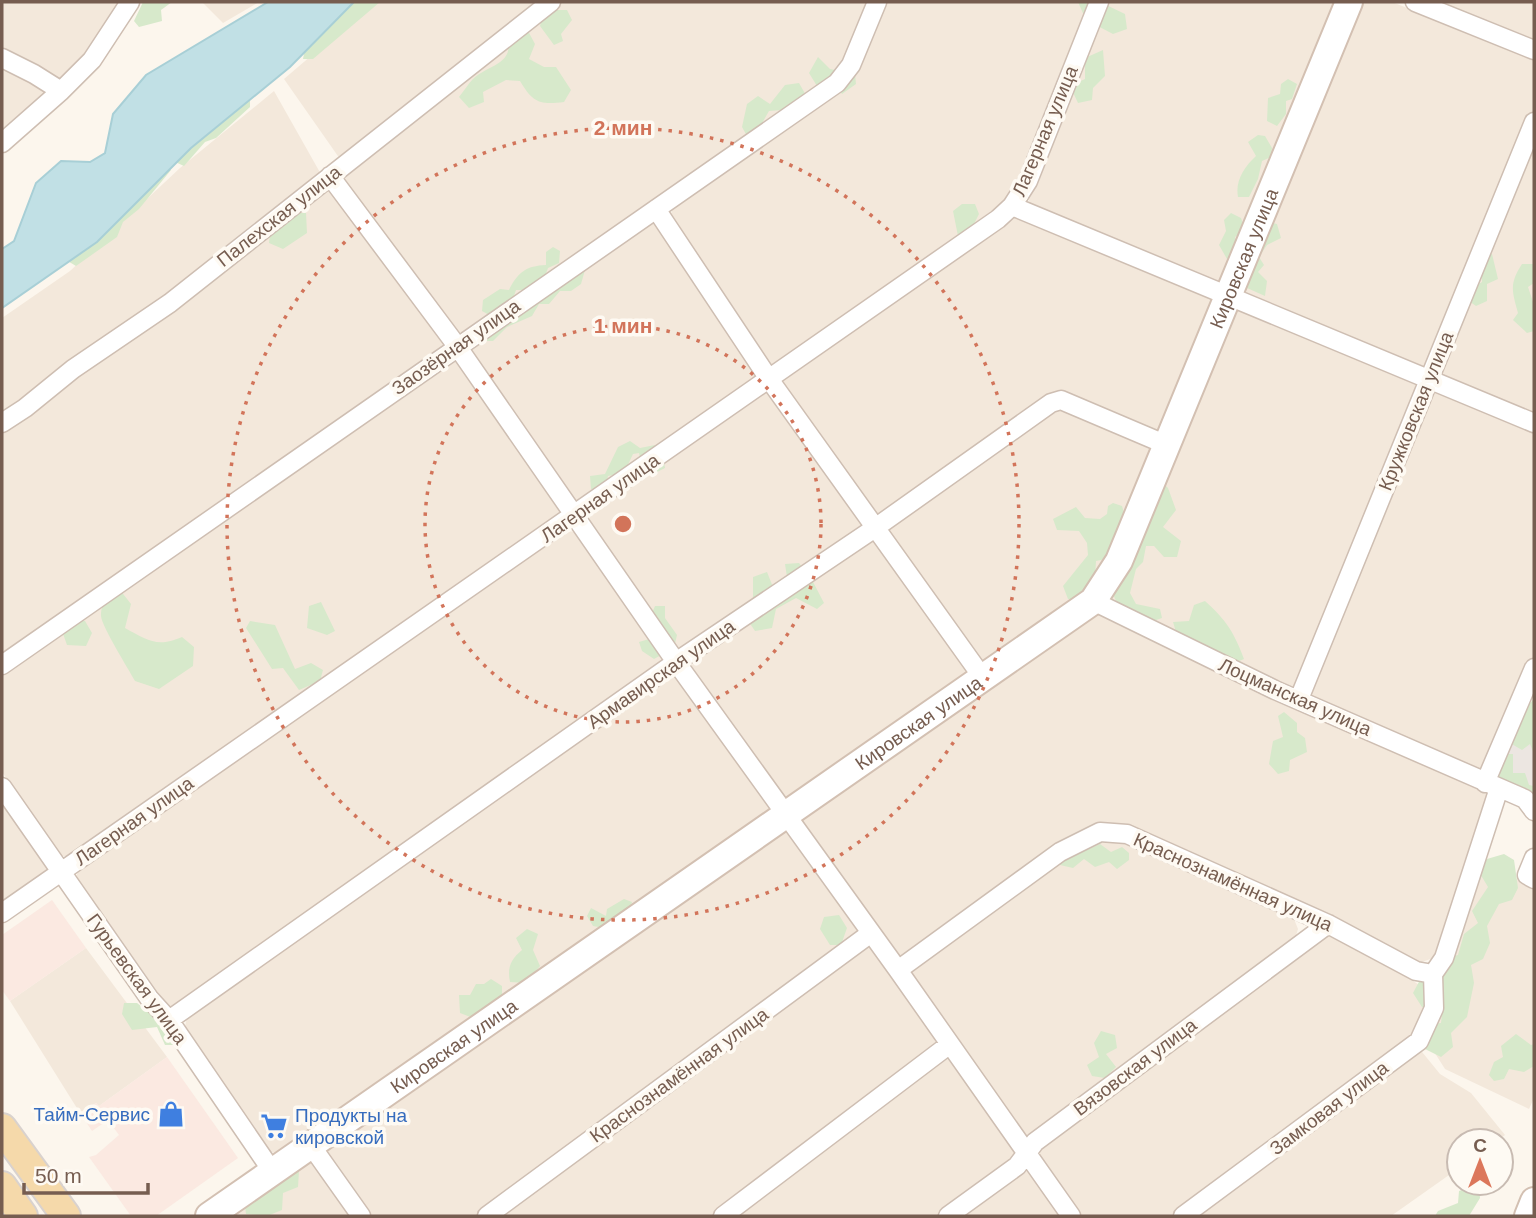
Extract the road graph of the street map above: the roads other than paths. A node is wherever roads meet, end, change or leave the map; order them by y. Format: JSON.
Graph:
{"nodes":[{"id":1,"x":130,"y":2,"type":"edge"},
{"id":2,"x":551,"y":2,"type":"edge"},
{"id":3,"x":877,"y":2,"type":"edge"},
{"id":4,"x":1099,"y":2,"type":"edge"},
{"id":5,"x":1349,"y":2,"type":"edge"},
{"id":6,"x":1415,"y":2,"type":"edge"},
{"id":7,"x":1534,"y":50,"type":"edge"},
{"id":8,"x":2,"y":58,"type":"edge"},
{"id":9,"x":61,"y":91,"type":"junction"},
{"id":10,"x":1534,"y":122,"type":"edge"},
{"id":11,"x":2,"y":143,"type":"edge"},
{"id":12,"x":330,"y":176,"type":"junction"},
{"id":13,"x":1012,"y":206,"type":"junction"},
{"id":14,"x":656,"y":209,"type":"junction"},
{"id":15,"x":1227,"y":295,"type":"junction"},
{"id":16,"x":457,"y":346,"type":"junction"},
{"id":17,"x":1429,"y":378,"type":"junction"},
{"id":18,"x":769,"y":379,"type":"junction"},
{"id":19,"x":2,"y":423,"type":"edge"},
{"id":20,"x":1534,"y":423,"type":"edge"},
{"id":21,"x":1167,"y":445,"type":"junction"},
{"id":22,"x":574,"y":516,"type":"junction"},
{"id":23,"x":875,"y":528,"type":"junction"},
{"id":24,"x":1093,"y":601,"type":"junction"},
{"id":25,"x":676,"y":663,"type":"junction"},
{"id":26,"x":2,"y":665,"type":"edge"},
{"id":27,"x":1534,"y":668,"type":"edge"},
{"id":28,"x":984,"y":678,"type":"junction"},
{"id":29,"x":1299,"y":699,"type":"junction"},
{"id":30,"x":1492,"y":786,"type":"junction"},
{"id":31,"x":2,"y":787,"type":"edge"},
{"id":32,"x":1534,"y":811,"type":"edge"},
{"id":33,"x":787,"y":815,"type":"junction"},
{"id":34,"x":1534,"y":858,"type":"edge"},
{"id":35,"x":60,"y":873,"type":"junction"},
{"id":36,"x":1534,"y":878,"type":"edge"},
{"id":37,"x":2,"y":913,"type":"edge"},
{"id":38,"x":1328,"y":924,"type":"junction"},
{"id":39,"x":871,"y":933,"type":"junction"},
{"id":40,"x":898,"y":970,"type":"junction"},
{"id":41,"x":1433,"y":974,"type":"junction"},
{"id":42,"x":169,"y":1020,"type":"junction"},
{"id":43,"x":950,"y":1044,"type":"junction"},
{"id":44,"x":2,"y":1128,"type":"edge"},
{"id":45,"x":310,"y":1144,"type":"junction"},
{"id":46,"x":1027,"y":1154,"type":"junction"},
{"id":47,"x":272,"y":1171,"type":"junction"},
{"id":48,"x":2,"y":1186,"type":"edge"},
{"id":49,"x":1534,"y":1202,"type":"edge"},
{"id":50,"x":23,"y":1216,"type":"edge"},
{"id":51,"x":66,"y":1216,"type":"edge"},
{"id":52,"x":209,"y":1216,"type":"edge"},
{"id":53,"x":361,"y":1216,"type":"edge"},
{"id":54,"x":487,"y":1216,"type":"edge"},
{"id":55,"x":723,"y":1216,"type":"edge"},
{"id":56,"x":948,"y":1216,"type":"edge"},
{"id":57,"x":1071,"y":1216,"type":"edge"},
{"id":58,"x":1183,"y":1216,"type":"edge"},
{"id":59,"x":1528,"y":1216,"type":"edge"}],
"edges":[{"from":1,"to":9,"type":"street"},
{"from":2,"to":12,"type":"street","name":"Палехская улица"},
{"from":3,"to":14,"type":"street","name":"Заозёрная улица"},
{"from":4,"to":13,"type":"street","name":"Лагерная улица"},
{"from":5,"to":15,"type":"street","name":"Кировская улица"},
{"from":6,"to":7,"type":"street"},
{"from":8,"to":9,"type":"street"},
{"from":9,"to":11,"type":"street"},
{"from":10,"to":17,"type":"street","name":"Кружковская улица"},
{"from":12,"to":16,"type":"street"},
{"from":12,"to":19,"type":"street","name":"Палехская улица"},
{"from":13,"to":15,"type":"street"},
{"from":13,"to":18,"type":"street","name":"Лагерная улица"},
{"from":14,"to":16,"type":"street","name":"Заозёрная улица"},
{"from":14,"to":18,"type":"street"},
{"from":15,"to":17,"type":"street"},
{"from":15,"to":21,"type":"street","name":"Кировская улица"},
{"from":16,"to":22,"type":"street"},
{"from":16,"to":26,"type":"street","name":"Заозёрная улица"},
{"from":17,"to":20,"type":"street"},
{"from":17,"to":29,"type":"street","name":"Кружковская улица"},
{"from":18,"to":22,"type":"street","name":"Лагерная улица"},
{"from":18,"to":23,"type":"street"},
{"from":21,"to":23,"type":"street","name":"Армавирская улица"},
{"from":21,"to":24,"type":"street","name":"Кировская улица"},
{"from":22,"to":25,"type":"street"},
{"from":22,"to":35,"type":"street","name":"Лагерная улица"},
{"from":23,"to":25,"type":"street","name":"Армавирская улица"},
{"from":23,"to":28,"type":"street"},
{"from":24,"to":28,"type":"street","name":"Кировская улица"},
{"from":24,"to":29,"type":"street","name":"Лоцманская улица"},
{"from":25,"to":33,"type":"street"},
{"from":25,"to":42,"type":"street","name":"Армавирская улица"},
{"from":27,"to":30,"type":"street"},
{"from":28,"to":33,"type":"street","name":"Кировская улица"},
{"from":29,"to":30,"type":"street","name":"Лоцманская улица"},
{"from":30,"to":32,"type":"street","name":"Лоцманская улица"},
{"from":30,"to":41,"type":"street"},
{"from":31,"to":35,"type":"street","name":"Гурьевская улица"},
{"from":33,"to":39,"type":"street"},
{"from":33,"to":45,"type":"street","name":"Кировская улица"},
{"from":34,"to":36,"type":"street"},
{"from":35,"to":37,"type":"street","name":"Лагерная улица"},
{"from":35,"to":42,"type":"street","name":"Гурьевская улица"},
{"from":38,"to":40,"type":"street","name":"Краснознамённая улица"},
{"from":38,"to":41,"type":"street","name":"Краснознамённая улица"},
{"from":38,"to":46,"type":"street","name":"Вязовская улица"},
{"from":39,"to":40,"type":"street"},
{"from":39,"to":54,"type":"street","name":"Краснознамённая улица"},
{"from":40,"to":43,"type":"street"},
{"from":41,"to":58,"type":"street","name":"Замковая улица"},
{"from":42,"to":47,"type":"street","name":"Гурьевская улица"},
{"from":43,"to":46,"type":"street"},
{"from":43,"to":55,"type":"street"},
{"from":44,"to":51,"type":"main road"},
{"from":45,"to":47,"type":"street","name":"Кировская улица"},
{"from":45,"to":53,"type":"street"},
{"from":46,"to":56,"type":"street","name":"Вязовская улица"},
{"from":46,"to":57,"type":"street"},
{"from":47,"to":52,"type":"street","name":"Кировская улица"},
{"from":48,"to":50,"type":"main road"},
{"from":49,"to":59,"type":"street"}]}
